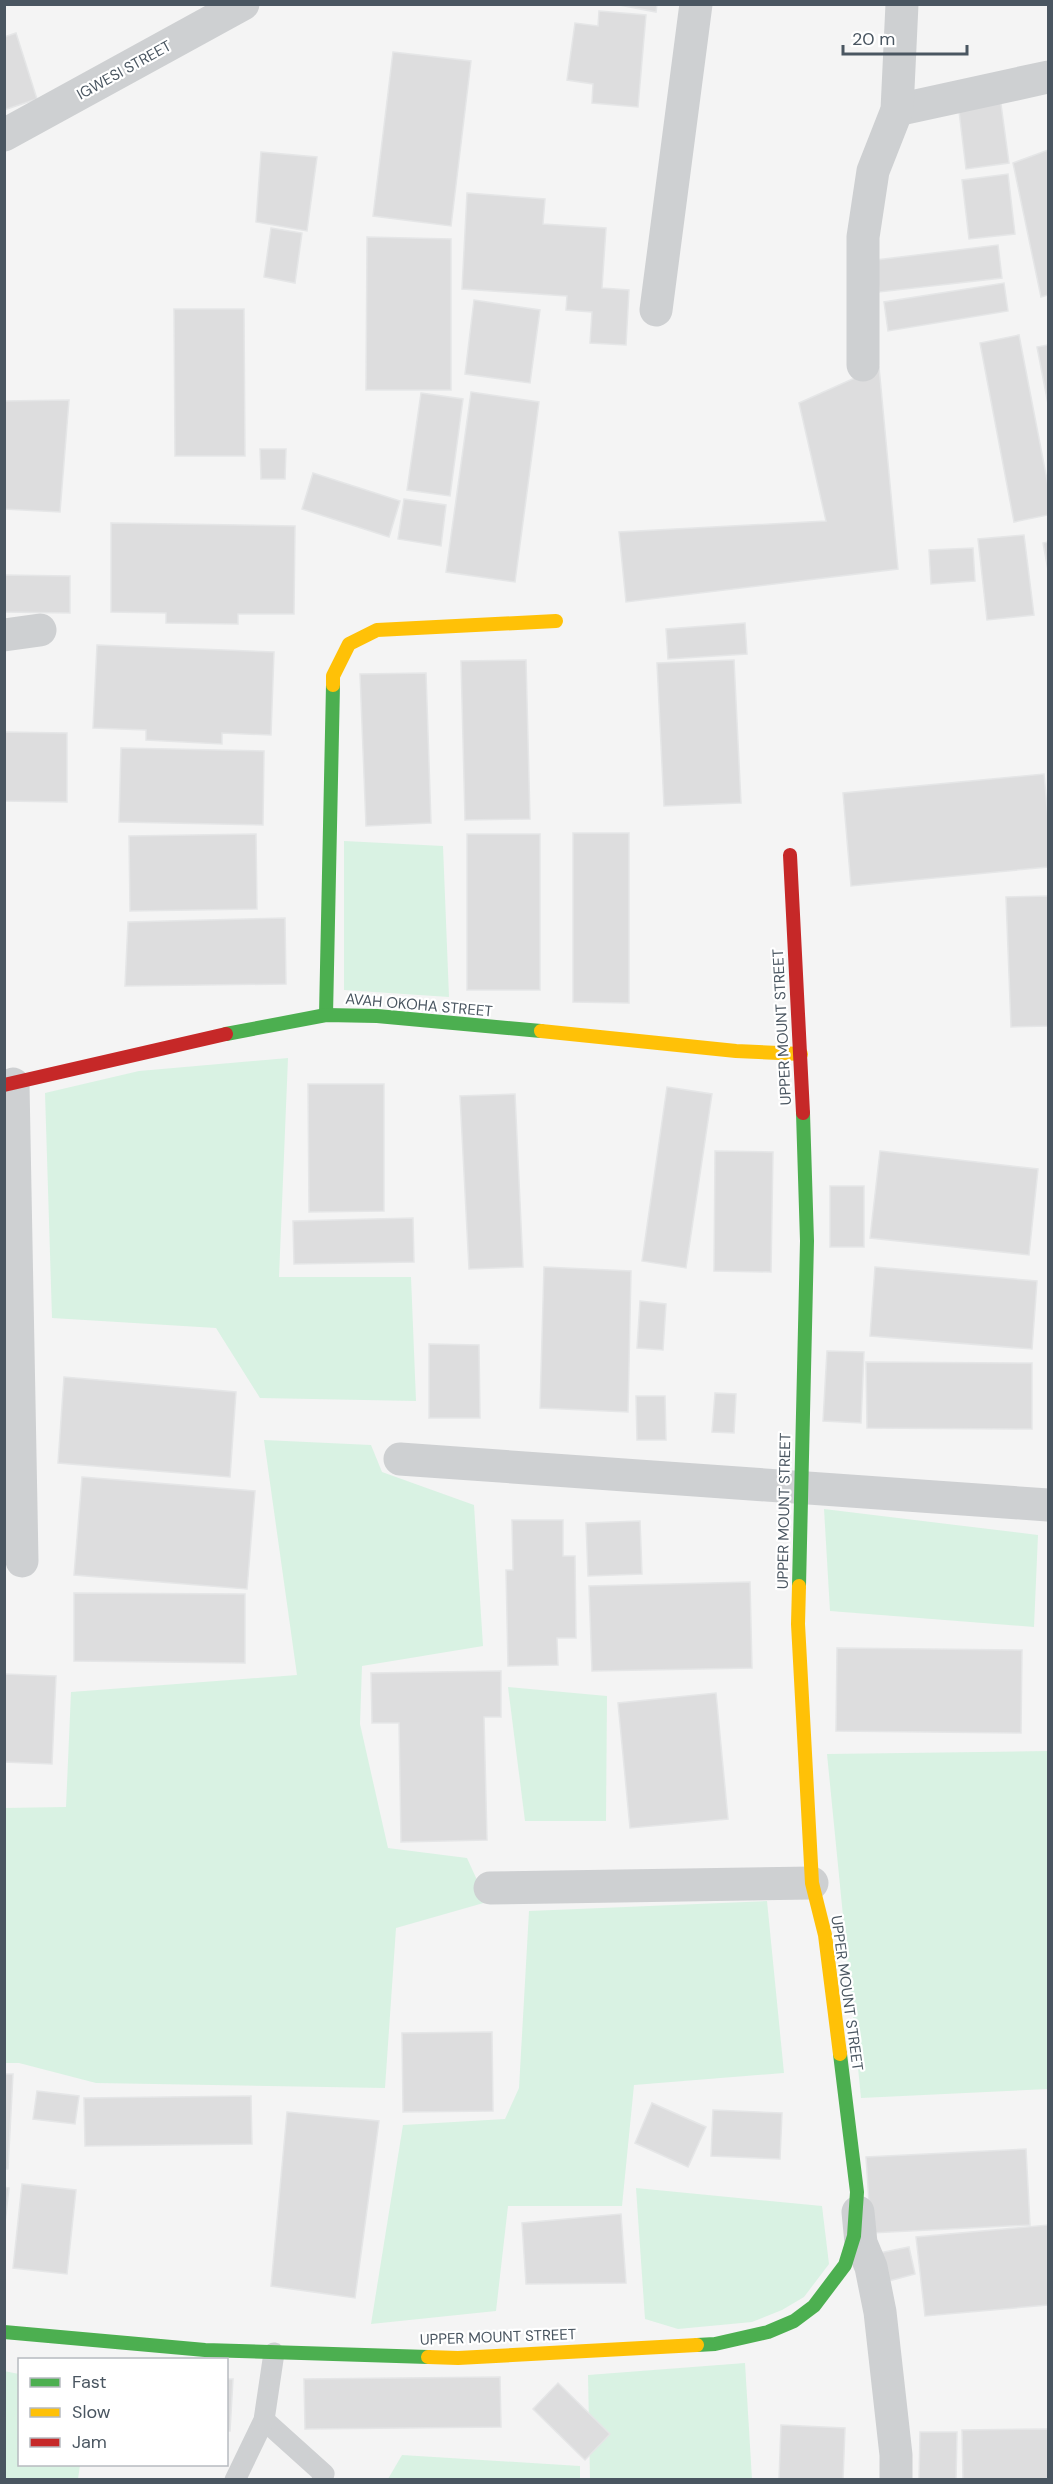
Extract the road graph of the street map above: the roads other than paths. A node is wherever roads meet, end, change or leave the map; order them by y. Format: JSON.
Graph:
{"nodes":[{"id":1,"x":243,"y":4,"type":"edge"},
{"id":2,"x":696,"y":4,"type":"edge"},
{"id":3,"x":902,"y":4,"type":"edge"},
{"id":4,"x":1048,"y":77,"type":"edge"},
{"id":5,"x":897,"y":110,"type":"junction"},
{"id":6,"x":4,"y":135,"type":"edge"},
{"id":7,"x":656,"y":310,"type":"dead end"},
{"id":8,"x":863,"y":365,"type":"dead end"},
{"id":9,"x":556,"y":621,"type":"dead end"},
{"id":10,"x":40,"y":630,"type":"dead end"},
{"id":11,"x":4,"y":635,"type":"edge"},
{"id":12,"x":790,"y":855,"type":"dead end"},
{"id":13,"x":326,"y":1015,"type":"junction"},
{"id":14,"x":801,"y":1054,"type":"junction"},
{"id":15,"x":9,"y":1084,"type":"edge"},
{"id":16,"x":400,"y":1459,"type":"dead end"},
{"id":17,"x":801,"y":1489,"type":"junction"},
{"id":18,"x":1048,"y":1505,"type":"edge"},
{"id":19,"x":22,"y":1561,"type":"dead end"},
{"id":20,"x":812,"y":1883,"type":"junction"},
{"id":21,"x":490,"y":1888,"type":"dead end"},
{"id":22,"x":857,"y":2192,"type":"junction"},
{"id":23,"x":4,"y":2332,"type":"edge"},
{"id":24,"x":274,"y":2353,"type":"junction"},
{"id":25,"x":264,"y":2420,"type":"junction"},
{"id":26,"x":235,"y":2480,"type":"edge"},
{"id":27,"x":322,"y":2480,"type":"edge"},
{"id":28,"x":896,"y":2480,"type":"edge"}],
"edges":[{"from":1,"to":6,"type":"street","name":"IGWESI STREET"},
{"from":2,"to":7,"type":"street"},
{"from":3,"to":5,"type":"street"},
{"from":4,"to":5,"type":"street"},
{"from":5,"to":8,"type":"street"},
{"from":9,"to":13,"type":"street"},
{"from":10,"to":11,"type":"street"},
{"from":12,"to":14,"type":"street","name":"UPPER MOUNT STREET"},
{"from":13,"to":14,"type":"street","name":"AVAH OKOHA STREET"},
{"from":13,"to":15,"type":"street","name":"AVAH OKOHA STREET"},
{"from":14,"to":17,"type":"street","name":"UPPER MOUNT STREET"},
{"from":15,"to":19,"type":"street"},
{"from":16,"to":17,"type":"street"},
{"from":17,"to":18,"type":"street"},
{"from":17,"to":20,"type":"street","name":"UPPER MOUNT STREET"},
{"from":20,"to":21,"type":"street"},
{"from":20,"to":22,"type":"street","name":"UPPER MOUNT STREET"},
{"from":22,"to":24,"type":"street","name":"UPPER MOUNT STREET"},
{"from":22,"to":28,"type":"street"},
{"from":23,"to":24,"type":"street","name":"UPPER MOUNT STREET"},
{"from":24,"to":25,"type":"lane"},
{"from":25,"to":26,"type":"lane"},
{"from":25,"to":27,"type":"lane"}]}
